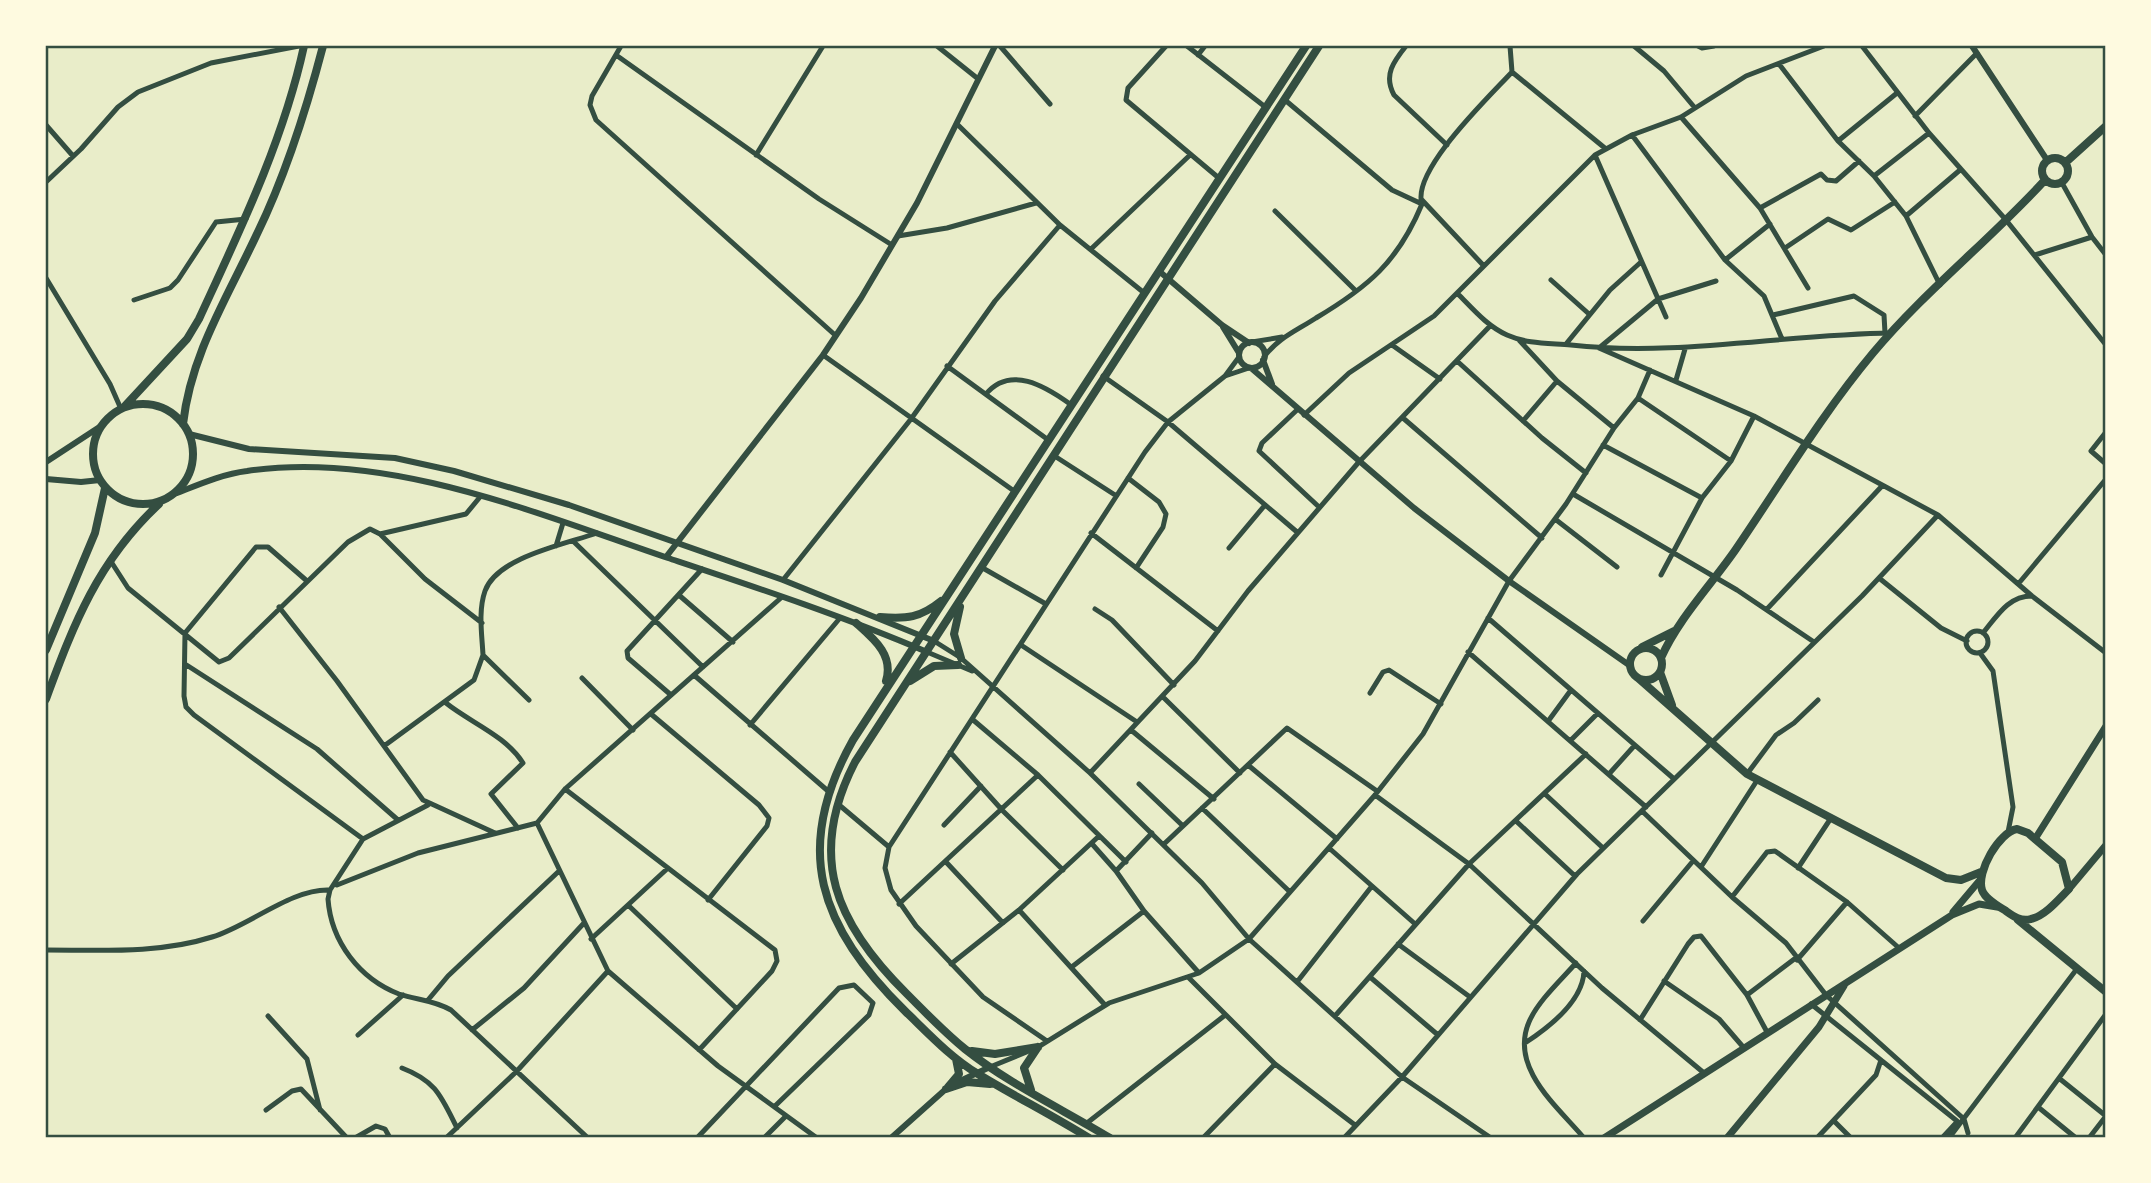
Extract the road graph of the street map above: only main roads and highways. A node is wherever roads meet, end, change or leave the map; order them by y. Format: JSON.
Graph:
{"nodes":[{"id":1,"x":302,"y":46,"type":"edge"},
{"id":2,"x":323,"y":46,"type":"edge"},
{"id":3,"x":1306,"y":46,"type":"edge"},
{"id":4,"x":1319,"y":46,"type":"edge"},
{"id":5,"x":2105,"y":126,"type":"edge"},
{"id":6,"x":2066,"y":163,"type":"junction"},
{"id":7,"x":2045,"y":180,"type":"junction"},
{"id":8,"x":122,"y":408,"type":"junction"},
{"id":9,"x":183,"y":424,"type":"junction"},
{"id":10,"x":105,"y":488,"type":"junction"},
{"id":11,"x":162,"y":502,"type":"junction"},
{"id":12,"x":964,"y":594,"type":"junction"},
{"id":13,"x":949,"y":595,"type":"junction"},
{"id":14,"x":880,"y":617,"type":"road end"},
{"id":15,"x":856,"y":623,"type":"road end"},
{"id":16,"x":1680,"y":629,"type":"junction"},
{"id":17,"x":1639,"y":649,"type":"junction"},
{"id":18,"x":46,"y":650,"type":"edge"},
{"id":19,"x":1661,"y":659,"type":"junction"},
{"id":20,"x":1660,"y":672,"type":"junction"},
{"id":21,"x":1638,"y":678,"type":"junction"},
{"id":22,"x":905,"y":685,"type":"junction"},
{"id":23,"x":883,"y":692,"type":"junction"},
{"id":24,"x":46,"y":699,"type":"edge"},
{"id":25,"x":1673,"y":708,"type":"junction"},
{"id":26,"x":2105,"y":726,"type":"edge"},
{"id":27,"x":2035,"y":839,"type":"junction"},
{"id":28,"x":2105,"y":845,"type":"edge"},
{"id":29,"x":1981,"y":876,"type":"junction"},
{"id":30,"x":2069,"y":889,"type":"junction"},
{"id":31,"x":2003,"y":909,"type":"junction"},
{"id":32,"x":1951,"y":915,"type":"junction"},
{"id":33,"x":2016,"y":918,"type":"junction"},
{"id":34,"x":1846,"y":982,"type":"junction"},
{"id":35,"x":2105,"y":992,"type":"edge"},
{"id":36,"x":965,"y":1049,"type":"junction"},
{"id":37,"x":954,"y":1057,"type":"junction"},
{"id":38,"x":1004,"y":1088,"type":"junction"},
{"id":39,"x":1032,"y":1092,"type":"junction"},
{"id":40,"x":1089,"y":1138,"type":"edge"},
{"id":41,"x":1110,"y":1138,"type":"edge"},
{"id":42,"x":1604,"y":1138,"type":"edge"},
{"id":43,"x":1727,"y":1138,"type":"edge"}],
"edges":[{"from":1,"to":8,"type":"main road"},
{"from":2,"to":9,"type":"main road"},
{"from":3,"to":13,"type":"main road"},
{"from":4,"to":12,"type":"main road"},
{"from":5,"to":6,"type":"main road"},
{"from":6,"to":7,"type":"main road"},
{"from":6,"to":7,"type":"main road"},
{"from":7,"to":16,"type":"main road"},
{"from":8,"to":9,"type":"main road"},
{"from":8,"to":10,"type":"main road"},
{"from":9,"to":11,"type":"main road"},
{"from":10,"to":11,"type":"main road"},
{"from":10,"to":18,"type":"main road"},
{"from":11,"to":24,"type":"main road"},
{"from":12,"to":22,"type":"main road"},
{"from":12,"to":22,"type":"main road"},
{"from":13,"to":14,"type":"main road"},
{"from":13,"to":23,"type":"main road"},
{"from":15,"to":23,"type":"main road"},
{"from":16,"to":17,"type":"main road"},
{"from":16,"to":19,"type":"main road"},
{"from":17,"to":19,"type":"main road"},
{"from":17,"to":21,"type":"main road"},
{"from":19,"to":20,"type":"main road"},
{"from":20,"to":21,"type":"main road"},
{"from":20,"to":25,"type":"main road"},
{"from":21,"to":25,"type":"main road"},
{"from":22,"to":36,"type":"main road"},
{"from":23,"to":37,"type":"main road"},
{"from":25,"to":29,"type":"main road"},
{"from":26,"to":27,"type":"main road"},
{"from":27,"to":29,"type":"main road"},
{"from":27,"to":30,"type":"main road"},
{"from":28,"to":30,"type":"main road"},
{"from":29,"to":31,"type":"main road"},
{"from":29,"to":32,"type":"main road"},
{"from":30,"to":33,"type":"main road"},
{"from":31,"to":32,"type":"main road"},
{"from":31,"to":33,"type":"main road"},
{"from":32,"to":34,"type":"main road"},
{"from":33,"to":35,"type":"main road"},
{"from":34,"to":42,"type":"main road"},
{"from":34,"to":43,"type":"main road"},
{"from":36,"to":39,"type":"main road"},
{"from":36,"to":39,"type":"main road"},
{"from":37,"to":38,"type":"main road"},
{"from":37,"to":38,"type":"main road"},
{"from":38,"to":40,"type":"main road"},
{"from":39,"to":41,"type":"main road"}]}
